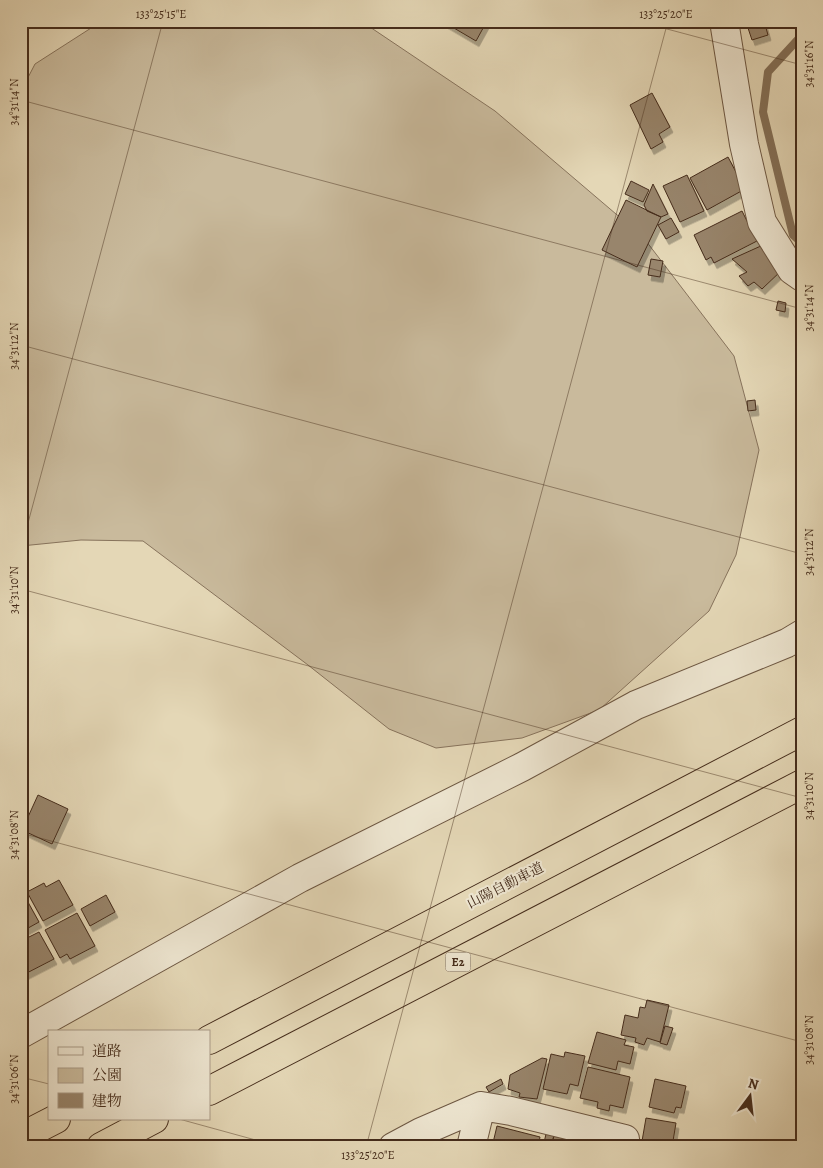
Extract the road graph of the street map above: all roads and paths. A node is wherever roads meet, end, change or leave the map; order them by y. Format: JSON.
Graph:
{"nodes":[{"id":1,"x":724,"y":21,"type":"edge"},
{"id":2,"x":802,"y":278,"type":"edge"},
{"id":3,"x":802,"y":634,"type":"edge"},
{"id":4,"x":802,"y":731,"type":"edge"},
{"id":5,"x":802,"y":784,"type":"edge"},
{"id":6,"x":21,"y":1034,"type":"edge"},
{"id":7,"x":210,"y":1039,"type":"edge"},
{"id":8,"x":210,"y":1090,"type":"edge"},
{"id":9,"x":482,"y":1106,"type":"junction"},
{"id":10,"x":54,"y":1120,"type":"edge"},
{"id":11,"x":152,"y":1120,"type":"edge"},
{"id":12,"x":21,"y":1137,"type":"edge"},
{"id":13,"x":101,"y":1147,"type":"edge"},
{"id":14,"x":393,"y":1147,"type":"edge"},
{"id":15,"x":471,"y":1147,"type":"edge"},
{"id":16,"x":623,"y":1147,"type":"edge"}],
"edges":[{"from":1,"to":2,"type":"street"},
{"from":3,"to":6,"type":"street"},
{"from":4,"to":7,"type":"highway","name":"山陽自動車道"},
{"from":5,"to":8,"type":"highway","number":"E2"},
{"from":9,"to":14,"type":"street"},
{"from":9,"to":15,"type":"street"},
{"from":9,"to":16,"type":"street"},
{"from":10,"to":12,"type":"highway"},
{"from":11,"to":13,"type":"highway"}]}
